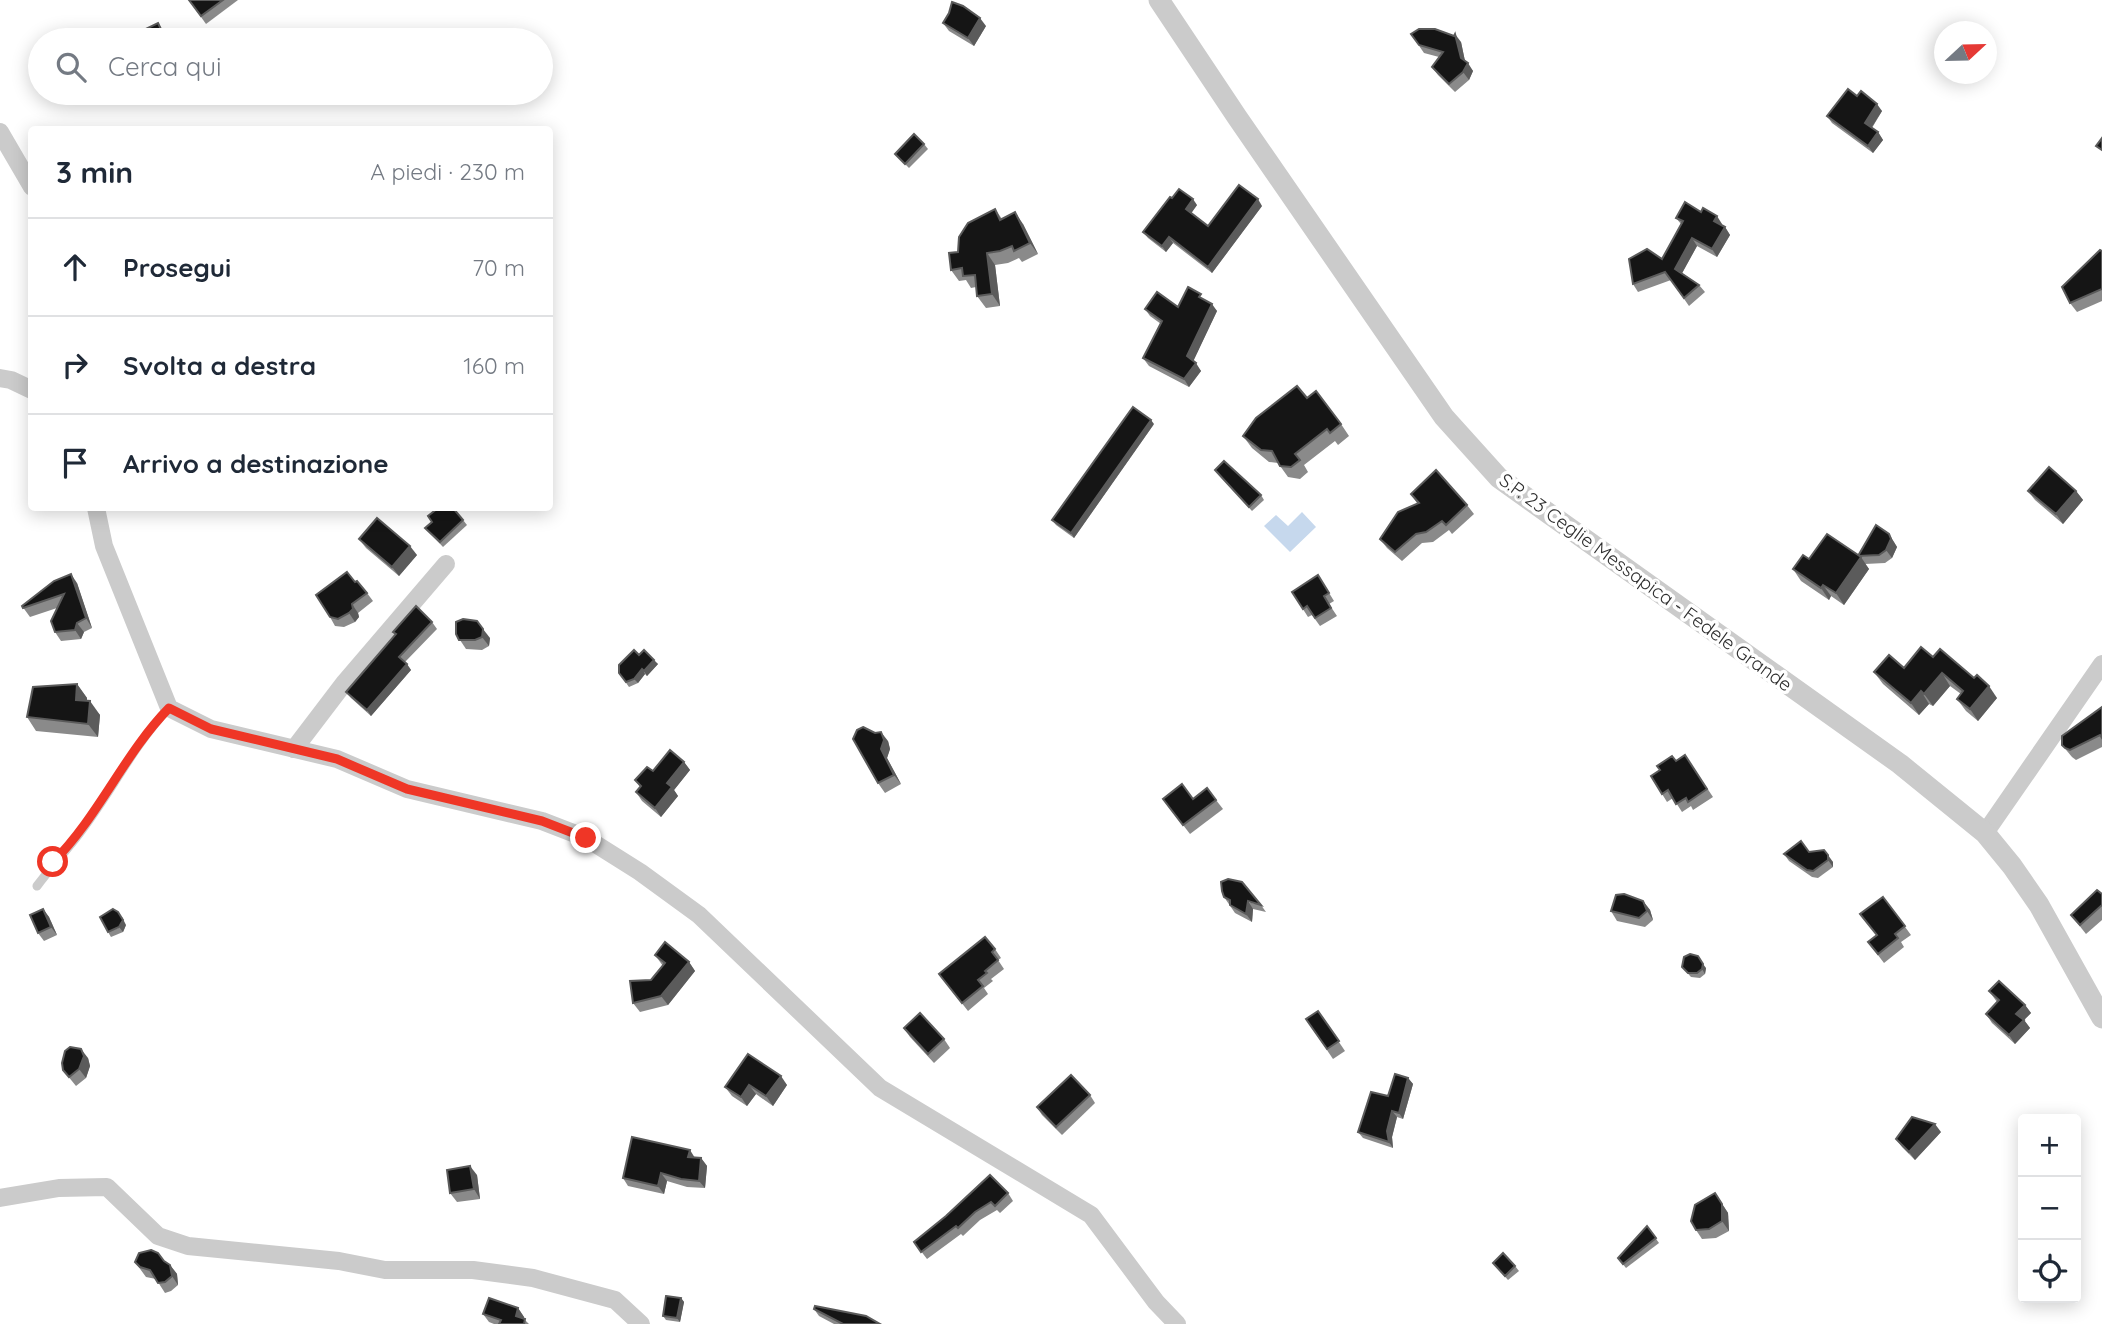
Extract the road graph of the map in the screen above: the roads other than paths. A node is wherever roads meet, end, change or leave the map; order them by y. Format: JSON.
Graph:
{"nodes":[{"id":1,"x":1159,"y":0,"type":"edge"},
{"id":2,"x":0,"y":132,"type":"edge"},
{"id":3,"x":28,"y":180,"type":"edge"},
{"id":4,"x":0,"y":378,"type":"edge"},
{"id":5,"x":28,"y":388,"type":"edge"},
{"id":6,"x":97,"y":511,"type":"edge"},
{"id":7,"x":446,"y":564,"type":"dead end"},
{"id":8,"x":2102,"y":664,"type":"edge"},
{"id":9,"x":169,"y":708,"type":"junction"},
{"id":10,"x":294,"y":749,"type":"junction"},
{"id":11,"x":1985,"y":833,"type":"junction"},
{"id":12,"x":37,"y":886,"type":"dead end"},
{"id":13,"x":2102,"y":1018,"type":"edge"},
{"id":14,"x":0,"y":1198,"type":"edge"},
{"id":15,"x":641,"y":1324,"type":"edge"},
{"id":16,"x":1177,"y":1324,"type":"edge"}],
"edges":[{"from":1,"to":11,"type":"street","name":"S.P. 23 Ceglie Messapica - Fedele Grande"},
{"from":2,"to":3,"type":"street"},
{"from":4,"to":5,"type":"street"},
{"from":6,"to":9,"type":"street"},
{"from":7,"to":10,"type":"street"},
{"from":8,"to":11,"type":"street"},
{"from":9,"to":10,"type":"street"},
{"from":9,"to":12,"type":"lane"},
{"from":10,"to":16,"type":"street"},
{"from":11,"to":13,"type":"street","name":"S.P. 23 Ceglie Messapica - Fedele Grande"},
{"from":14,"to":15,"type":"street"}]}
